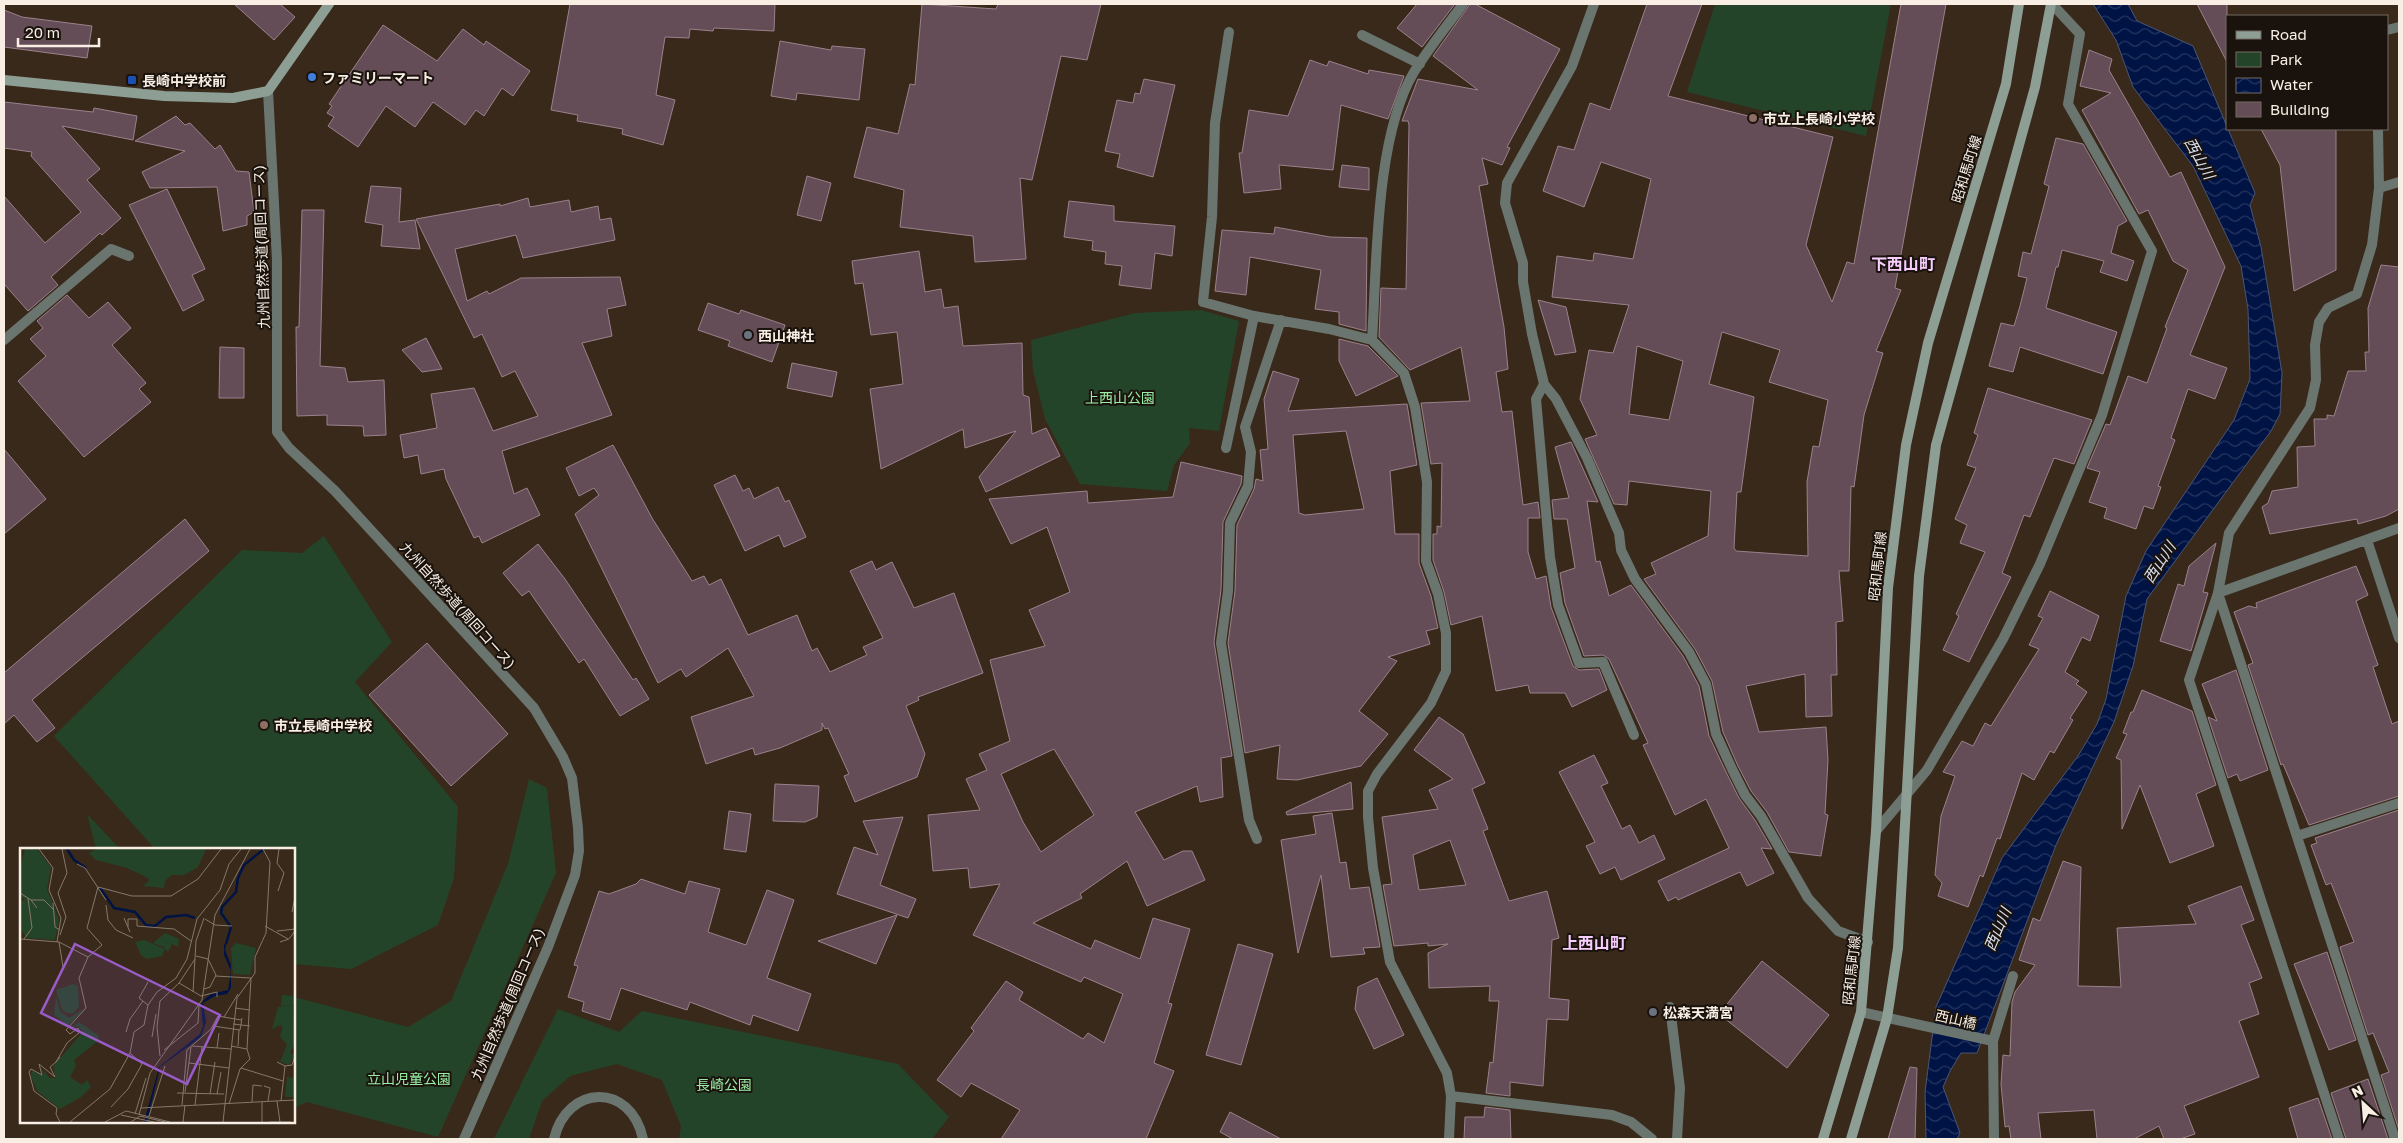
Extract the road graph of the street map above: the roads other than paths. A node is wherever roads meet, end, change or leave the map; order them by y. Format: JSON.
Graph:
{"nodes":[{"id":1,"x":329,"y":4,"type":"edge"},
{"id":2,"x":1464,"y":4,"type":"edge"},
{"id":3,"x":1594,"y":4,"type":"edge"},
{"id":4,"x":2019,"y":4,"type":"edge"},
{"id":5,"x":2052,"y":4,"type":"edge"},
{"id":6,"x":1229,"y":32,"type":"dead end"},
{"id":7,"x":1362,"y":35,"type":"dead end"},
{"id":8,"x":1420,"y":64,"type":"junction"},
{"id":9,"x":4,"y":80,"type":"edge"},
{"id":10,"x":268,"y":91,"type":"junction"},
{"id":11,"x":2378,"y":130,"type":"edge"},
{"id":12,"x":2399,"y":182,"type":"edge"},
{"id":13,"x":2379,"y":188,"type":"junction"},
{"id":14,"x":129,"y":256,"type":"dead end"},
{"id":15,"x":1254,"y":316,"type":"junction"},
{"id":16,"x":1281,"y":320,"type":"junction"},
{"id":17,"x":4,"y":340,"type":"edge"},
{"id":18,"x":1372,"y":340,"type":"junction"},
{"id":19,"x":1544,"y":384,"type":"junction"},
{"id":20,"x":1226,"y":448,"type":"dead end"},
{"id":21,"x":2399,"y":528,"type":"edge"},
{"id":22,"x":2367,"y":540,"type":"junction"},
{"id":23,"x":2218,"y":593,"type":"junction"},
{"id":24,"x":2399,"y":638,"type":"edge"},
{"id":25,"x":1634,"y":735,"type":"dead end"},
{"id":26,"x":1907,"y":794,"type":"junction"},
{"id":27,"x":2399,"y":803,"type":"edge"},
{"id":28,"x":1876,"y":830,"type":"junction"},
{"id":29,"x":2297,"y":836,"type":"junction"},
{"id":30,"x":1257,"y":839,"type":"dead end"},
{"id":31,"x":1868,"y":942,"type":"junction"},
{"id":32,"x":2013,"y":976,"type":"dead end"},
{"id":33,"x":1670,"y":1007,"type":"dead end"},
{"id":34,"x":1861,"y":1012,"type":"junction"},
{"id":35,"x":1887,"y":1018,"type":"junction"},
{"id":36,"x":1989,"y":1040,"type":"junction"},
{"id":37,"x":1451,"y":1096,"type":"junction"},
{"id":38,"x":464,"y":1139,"type":"edge"},
{"id":39,"x":554,"y":1139,"type":"edge"},
{"id":40,"x":643,"y":1139,"type":"edge"},
{"id":41,"x":1449,"y":1139,"type":"edge"},
{"id":42,"x":1652,"y":1139,"type":"edge"},
{"id":43,"x":1677,"y":1139,"type":"edge"},
{"id":44,"x":1823,"y":1139,"type":"edge"},
{"id":45,"x":1852,"y":1139,"type":"edge"},
{"id":46,"x":1994,"y":1139,"type":"edge"},
{"id":47,"x":2339,"y":1139,"type":"edge"},
{"id":48,"x":2395,"y":1139,"type":"edge"}],
"edges":[{"from":1,"to":10,"type":"main road"},
{"from":2,"to":8,"type":"street"},
{"from":3,"to":19,"type":"street"},
{"from":4,"to":28,"type":"main road","name":"昭和馬町線"},
{"from":5,"to":26,"type":"main road"},
{"from":5,"to":26,"type":"street"},
{"from":6,"to":15,"type":"street"},
{"from":7,"to":8,"type":"street"},
{"from":8,"to":18,"type":"street"},
{"from":9,"to":10,"type":"main road"},
{"from":10,"to":38,"type":"street","name":"九州自然歩道(周回コース)"},
{"from":11,"to":13,"type":"street"},
{"from":12,"to":13,"type":"street"},
{"from":13,"to":23,"type":"street"},
{"from":14,"to":17,"type":"street"},
{"from":15,"to":16,"type":"street"},
{"from":15,"to":20,"type":"street"},
{"from":16,"to":18,"type":"street"},
{"from":16,"to":30,"type":"street"},
{"from":18,"to":37,"type":"street"},
{"from":19,"to":25,"type":"street"},
{"from":19,"to":31,"type":"street"},
{"from":21,"to":22,"type":"street"},
{"from":22,"to":23,"type":"street"},
{"from":22,"to":24,"type":"street"},
{"from":23,"to":29,"type":"street"},
{"from":23,"to":47,"type":"street"},
{"from":26,"to":28,"type":"street"},
{"from":26,"to":35,"type":"main road"},
{"from":27,"to":29,"type":"street"},
{"from":28,"to":31,"type":"main road","name":"昭和馬町線"},
{"from":29,"to":48,"type":"street"},
{"from":31,"to":34,"type":"main road","name":"昭和馬町線"},
{"from":32,"to":36,"type":"street"},
{"from":33,"to":43,"type":"street"},
{"from":34,"to":35,"type":"street","name":"西山橋"},
{"from":34,"to":44,"type":"main road","name":"昭和馬町線"},
{"from":35,"to":36,"type":"street","name":"西山橋"},
{"from":35,"to":45,"type":"main road"},
{"from":36,"to":46,"type":"street"},
{"from":37,"to":41,"type":"street"},
{"from":37,"to":42,"type":"street"},
{"from":39,"to":40,"type":"street"}]}
